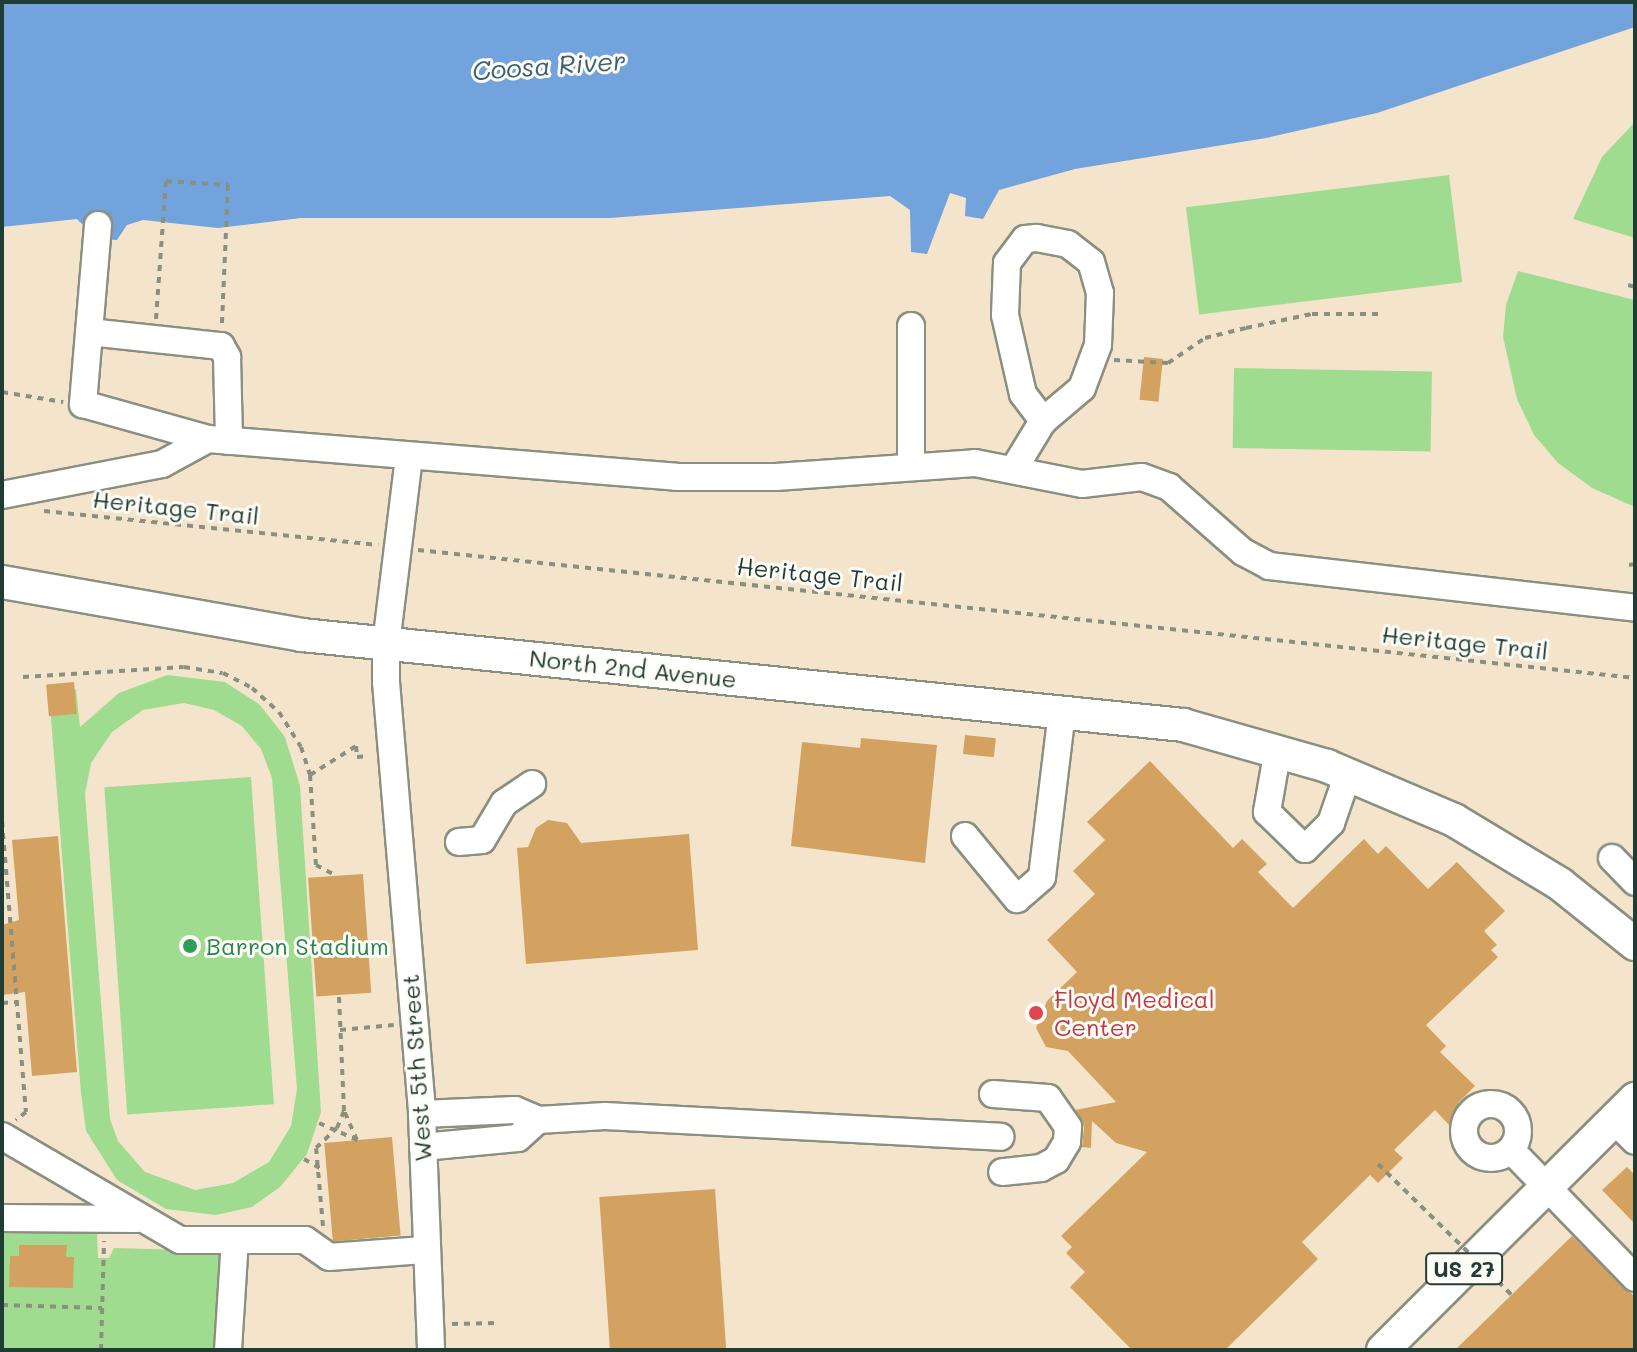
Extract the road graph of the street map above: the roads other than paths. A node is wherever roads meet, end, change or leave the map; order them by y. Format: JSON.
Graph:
{"nodes":[{"id":1,"x":98,"y":225,"type":"dead end"},
{"id":2,"x":911,"y":326,"type":"dead end"},
{"id":3,"x":89,"y":332,"type":"junction"},
{"id":4,"x":1043,"y":421,"type":"junction"},
{"id":5,"x":218,"y":440,"type":"junction"},
{"id":6,"x":409,"y":457,"type":"junction"},
{"id":7,"x":911,"y":467,"type":"junction"},
{"id":8,"x":1015,"y":467,"type":"junction"},
{"id":9,"x":2,"y":495,"type":"edge"},
{"id":10,"x":2,"y":582,"type":"edge"},
{"id":11,"x":1635,"y":608,"type":"edge"},
{"id":12,"x":386,"y":643,"type":"junction"},
{"id":13,"x":1062,"y":711,"type":"junction"},
{"id":14,"x":1270,"y":758,"type":"junction"},
{"id":15,"x":1348,"y":774,"type":"junction"},
{"id":16,"x":532,"y":784,"type":"dead end"},
{"id":17,"x":965,"y":836,"type":"dead end"},
{"id":18,"x":459,"y":842,"type":"dead end"},
{"id":19,"x":1612,"y":858,"type":"dead end"},
{"id":20,"x":1634,"y":878,"type":"edge"},
{"id":21,"x":1635,"y":944,"type":"edge"},
{"id":22,"x":993,"y":1094,"type":"dead end"},
{"id":23,"x":422,"y":1114,"type":"junction"},
{"id":24,"x":538,"y":1120,"type":"junction"},
{"id":25,"x":1624,"y":1124,"type":"edge"},
{"id":26,"x":8,"y":1129,"type":"edge"},
{"id":27,"x":1000,"y":1137,"type":"dead end"},
{"id":28,"x":423,"y":1147,"type":"junction"},
{"id":29,"x":1511,"y":1150,"type":"dead end"},
{"id":30,"x":1002,"y":1172,"type":"dead end"},
{"id":31,"x":1546,"y":1187,"type":"junction"},
{"id":32,"x":2,"y":1218,"type":"edge"},
{"id":33,"x":140,"y":1219,"type":"junction"},
{"id":34,"x":235,"y":1240,"type":"junction"},
{"id":35,"x":424,"y":1250,"type":"junction"},
{"id":36,"x":1635,"y":1278,"type":"edge"},
{"id":37,"x":430,"y":1337,"type":"edge"},
{"id":38,"x":228,"y":1350,"type":"edge"},
{"id":39,"x":1383,"y":1350,"type":"edge"}],
"edges":[{"from":1,"to":3,"type":"street"},
{"from":2,"to":7,"type":"street"},
{"from":3,"to":5,"type":"street"},
{"from":3,"to":5,"type":"street"},
{"from":4,"to":4,"type":"street"},
{"from":4,"to":8,"type":"street"},
{"from":5,"to":6,"type":"street"},
{"from":5,"to":9,"type":"street"},
{"from":6,"to":7,"type":"street"},
{"from":6,"to":12,"type":"street","name":"West 5th Street"},
{"from":7,"to":8,"type":"street"},
{"from":8,"to":11,"type":"street"},
{"from":10,"to":12,"type":"main road","name":"North 2nd Avenue"},
{"from":12,"to":13,"type":"main road","name":"North 2nd Avenue"},
{"from":12,"to":23,"type":"street","name":"West 5th Street"},
{"from":13,"to":14,"type":"main road","name":"North 2nd Avenue"},
{"from":13,"to":17,"type":"street"},
{"from":14,"to":15,"type":"main road","name":"North 2nd Avenue"},
{"from":14,"to":15,"type":"street"},
{"from":15,"to":21,"type":"main road","name":"North 2nd Avenue"},
{"from":16,"to":18,"type":"street"},
{"from":19,"to":20,"type":"street"},
{"from":22,"to":30,"type":"street"},
{"from":23,"to":24,"type":"street"},
{"from":23,"to":28,"type":"street","name":"West 5th Street"},
{"from":24,"to":27,"type":"street"},
{"from":24,"to":28,"type":"street"},
{"from":25,"to":31,"type":"main road","number":"US 27"},
{"from":26,"to":33,"type":"street"},
{"from":28,"to":35,"type":"street","name":"West 5th Street"},
{"from":29,"to":31,"type":"street"},
{"from":31,"to":36,"type":"street"},
{"from":31,"to":39,"type":"main road","number":"US 27"},
{"from":32,"to":33,"type":"street"},
{"from":33,"to":34,"type":"street"},
{"from":34,"to":35,"type":"street"},
{"from":34,"to":38,"type":"street"},
{"from":35,"to":37,"type":"street","name":"West 5th Street"}]}
